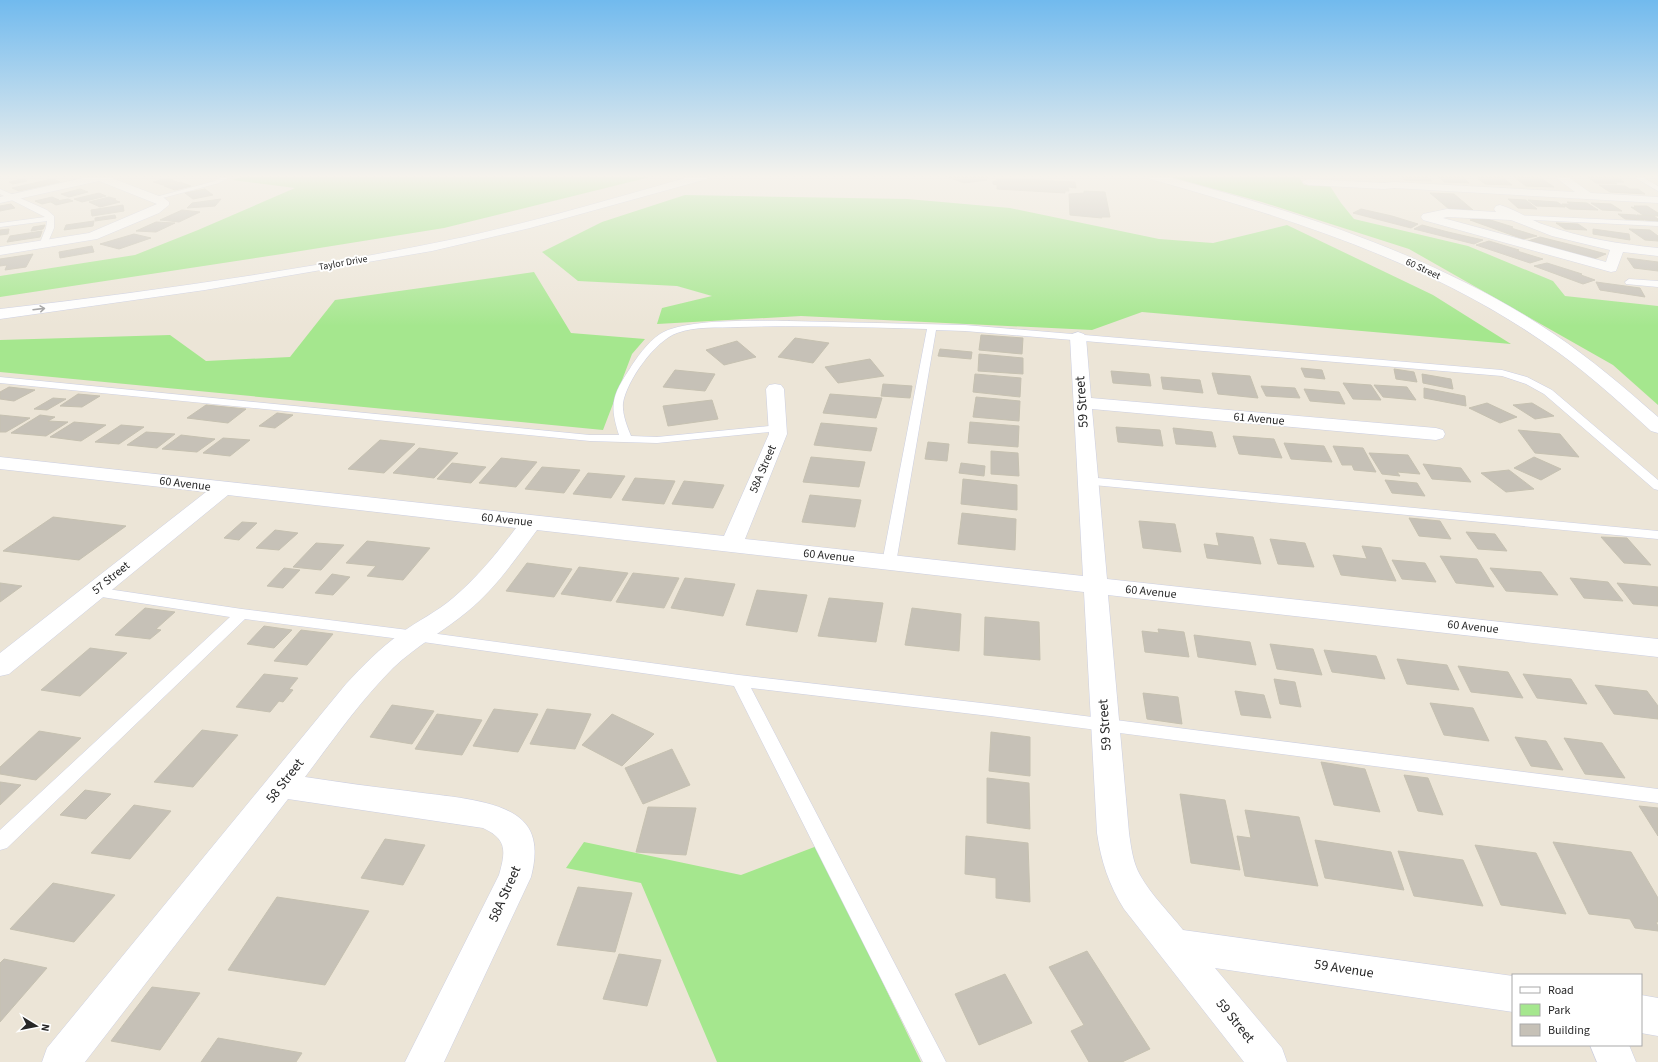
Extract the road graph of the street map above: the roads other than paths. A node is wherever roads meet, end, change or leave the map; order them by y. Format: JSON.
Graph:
{"nodes":[{"id":1,"x":50,"y":227,"type":"edge"},
{"id":2,"x":117,"y":227,"type":"edge"},
{"id":3,"x":477,"y":227,"type":"edge"},
{"id":4,"x":520,"y":227,"type":"edge"},
{"id":5,"x":1321,"y":227,"type":"edge"},
{"id":6,"x":1461,"y":227,"type":"edge"},
{"id":7,"x":1542,"y":227,"type":"edge"},
{"id":8,"x":43,"y":245,"type":"junction"},
{"id":9,"x":1618,"y":246,"type":"junction"},
{"id":10,"x":0,"y":251,"type":"edge"},
{"id":11,"x":1658,"y":252,"type":"edge"},
{"id":12,"x":1629,"y":282,"type":"dead end"},
{"id":13,"x":1658,"y":284,"type":"edge"},
{"id":14,"x":0,"y":304,"type":"edge"},
{"id":15,"x":0,"y":314,"type":"edge"},
{"id":16,"x":932,"y":326,"type":"junction"},
{"id":17,"x":1078,"y":337,"type":"junction"},
{"id":18,"x":0,"y":380,"type":"edge"},
{"id":19,"x":775,"y":389,"type":"dead end"},
{"id":20,"x":1082,"y":403,"type":"junction"},
{"id":21,"x":1658,"y":427,"type":"edge"},
{"id":22,"x":779,"y":428,"type":"junction"},
{"id":23,"x":1436,"y":434,"type":"dead end"},
{"id":24,"x":626,"y":440,"type":"junction"},
{"id":25,"x":0,"y":463,"type":"edge"},
{"id":26,"x":1087,"y":481,"type":"junction"},
{"id":27,"x":1658,"y":486,"type":"edge"},
{"id":28,"x":223,"y":488,"type":"junction"},
{"id":29,"x":530,"y":523,"type":"junction"},
{"id":30,"x":1658,"y":535,"type":"edge"},
{"id":31,"x":731,"y":545,"type":"junction"},
{"id":32,"x":889,"y":563,"type":"junction"},
{"id":33,"x":1095,"y":585,"type":"junction"},
{"id":34,"x":94,"y":592,"type":"junction"},
{"id":35,"x":242,"y":614,"type":"junction"},
{"id":36,"x":416,"y":636,"type":"junction"},
{"id":37,"x":1658,"y":648,"type":"edge"},
{"id":38,"x":0,"y":667,"type":"edge"},
{"id":39,"x":739,"y":681,"type":"junction"},
{"id":40,"x":1104,"y":725,"type":"junction"},
{"id":41,"x":282,"y":786,"type":"junction"},
{"id":42,"x":1658,"y":796,"type":"edge"},
{"id":43,"x":0,"y":842,"type":"edge"},
{"id":44,"x":1174,"y":944,"type":"junction"},
{"id":45,"x":1512,"y":994,"type":"edge"},
{"id":46,"x":1642,"y":1014,"type":"edge"},
{"id":47,"x":1658,"y":1017,"type":"edge"},
{"id":48,"x":1609,"y":1046,"type":"edge"},
{"id":49,"x":61,"y":1062,"type":"edge"},
{"id":50,"x":424,"y":1062,"type":"edge"},
{"id":51,"x":935,"y":1062,"type":"edge"},
{"id":52,"x":1268,"y":1062,"type":"edge"},
{"id":53,"x":1617,"y":1062,"type":"edge"}],
"edges":[{"from":1,"to":8,"type":"lane"},
{"from":2,"to":8,"type":"street"},
{"from":3,"to":14,"type":"street","name":"Taylor Drive"},
{"from":15,"to":4,"type":"street","name":"Taylor Drive","one_way":true},
{"from":5,"to":21,"type":"street","name":"60 Street"},
{"from":6,"to":9,"type":"street"},
{"from":7,"to":9,"type":"street"},
{"from":8,"to":10,"type":"street"},
{"from":9,"to":11,"type":"street"},
{"from":12,"to":13,"type":"lane"},
{"from":16,"to":17,"type":"lane"},
{"from":16,"to":24,"type":"lane"},
{"from":16,"to":32,"type":"lane"},
{"from":17,"to":20,"type":"street","name":"59 Street"},
{"from":17,"to":27,"type":"lane"},
{"from":18,"to":24,"type":"lane"},
{"from":19,"to":22,"type":"street","name":"58A Street"},
{"from":20,"to":23,"type":"street","name":"61 Avenue"},
{"from":20,"to":26,"type":"street","name":"59 Street"},
{"from":22,"to":24,"type":"lane"},
{"from":22,"to":31,"type":"street","name":"58A Street"},
{"from":25,"to":28,"type":"street","name":"60 Avenue"},
{"from":26,"to":30,"type":"lane"},
{"from":26,"to":33,"type":"street","name":"59 Street"},
{"from":28,"to":29,"type":"street","name":"60 Avenue"},
{"from":28,"to":34,"type":"street","name":"57 Street"},
{"from":29,"to":31,"type":"street","name":"60 Avenue"},
{"from":29,"to":36,"type":"street","name":"58 Street"},
{"from":31,"to":32,"type":"street","name":"60 Avenue"},
{"from":32,"to":33,"type":"street","name":"60 Avenue"},
{"from":33,"to":37,"type":"street","name":"60 Avenue"},
{"from":33,"to":40,"type":"street","name":"59 Street"},
{"from":34,"to":35,"type":"lane"},
{"from":34,"to":38,"type":"street","name":"57 Street"},
{"from":35,"to":36,"type":"lane"},
{"from":35,"to":43,"type":"lane"},
{"from":36,"to":39,"type":"lane"},
{"from":36,"to":41,"type":"street","name":"58 Street"},
{"from":39,"to":40,"type":"lane"},
{"from":39,"to":51,"type":"lane"},
{"from":40,"to":42,"type":"lane"},
{"from":40,"to":44,"type":"street","name":"59 Street"},
{"from":41,"to":49,"type":"street","name":"58 Street"},
{"from":41,"to":50,"type":"street","name":"58A Street"},
{"from":44,"to":45,"type":"street","name":"59 Avenue"},
{"from":44,"to":52,"type":"street","name":"59 Street"},
{"from":46,"to":47,"type":"street"},
{"from":48,"to":53,"type":"street"}]}
